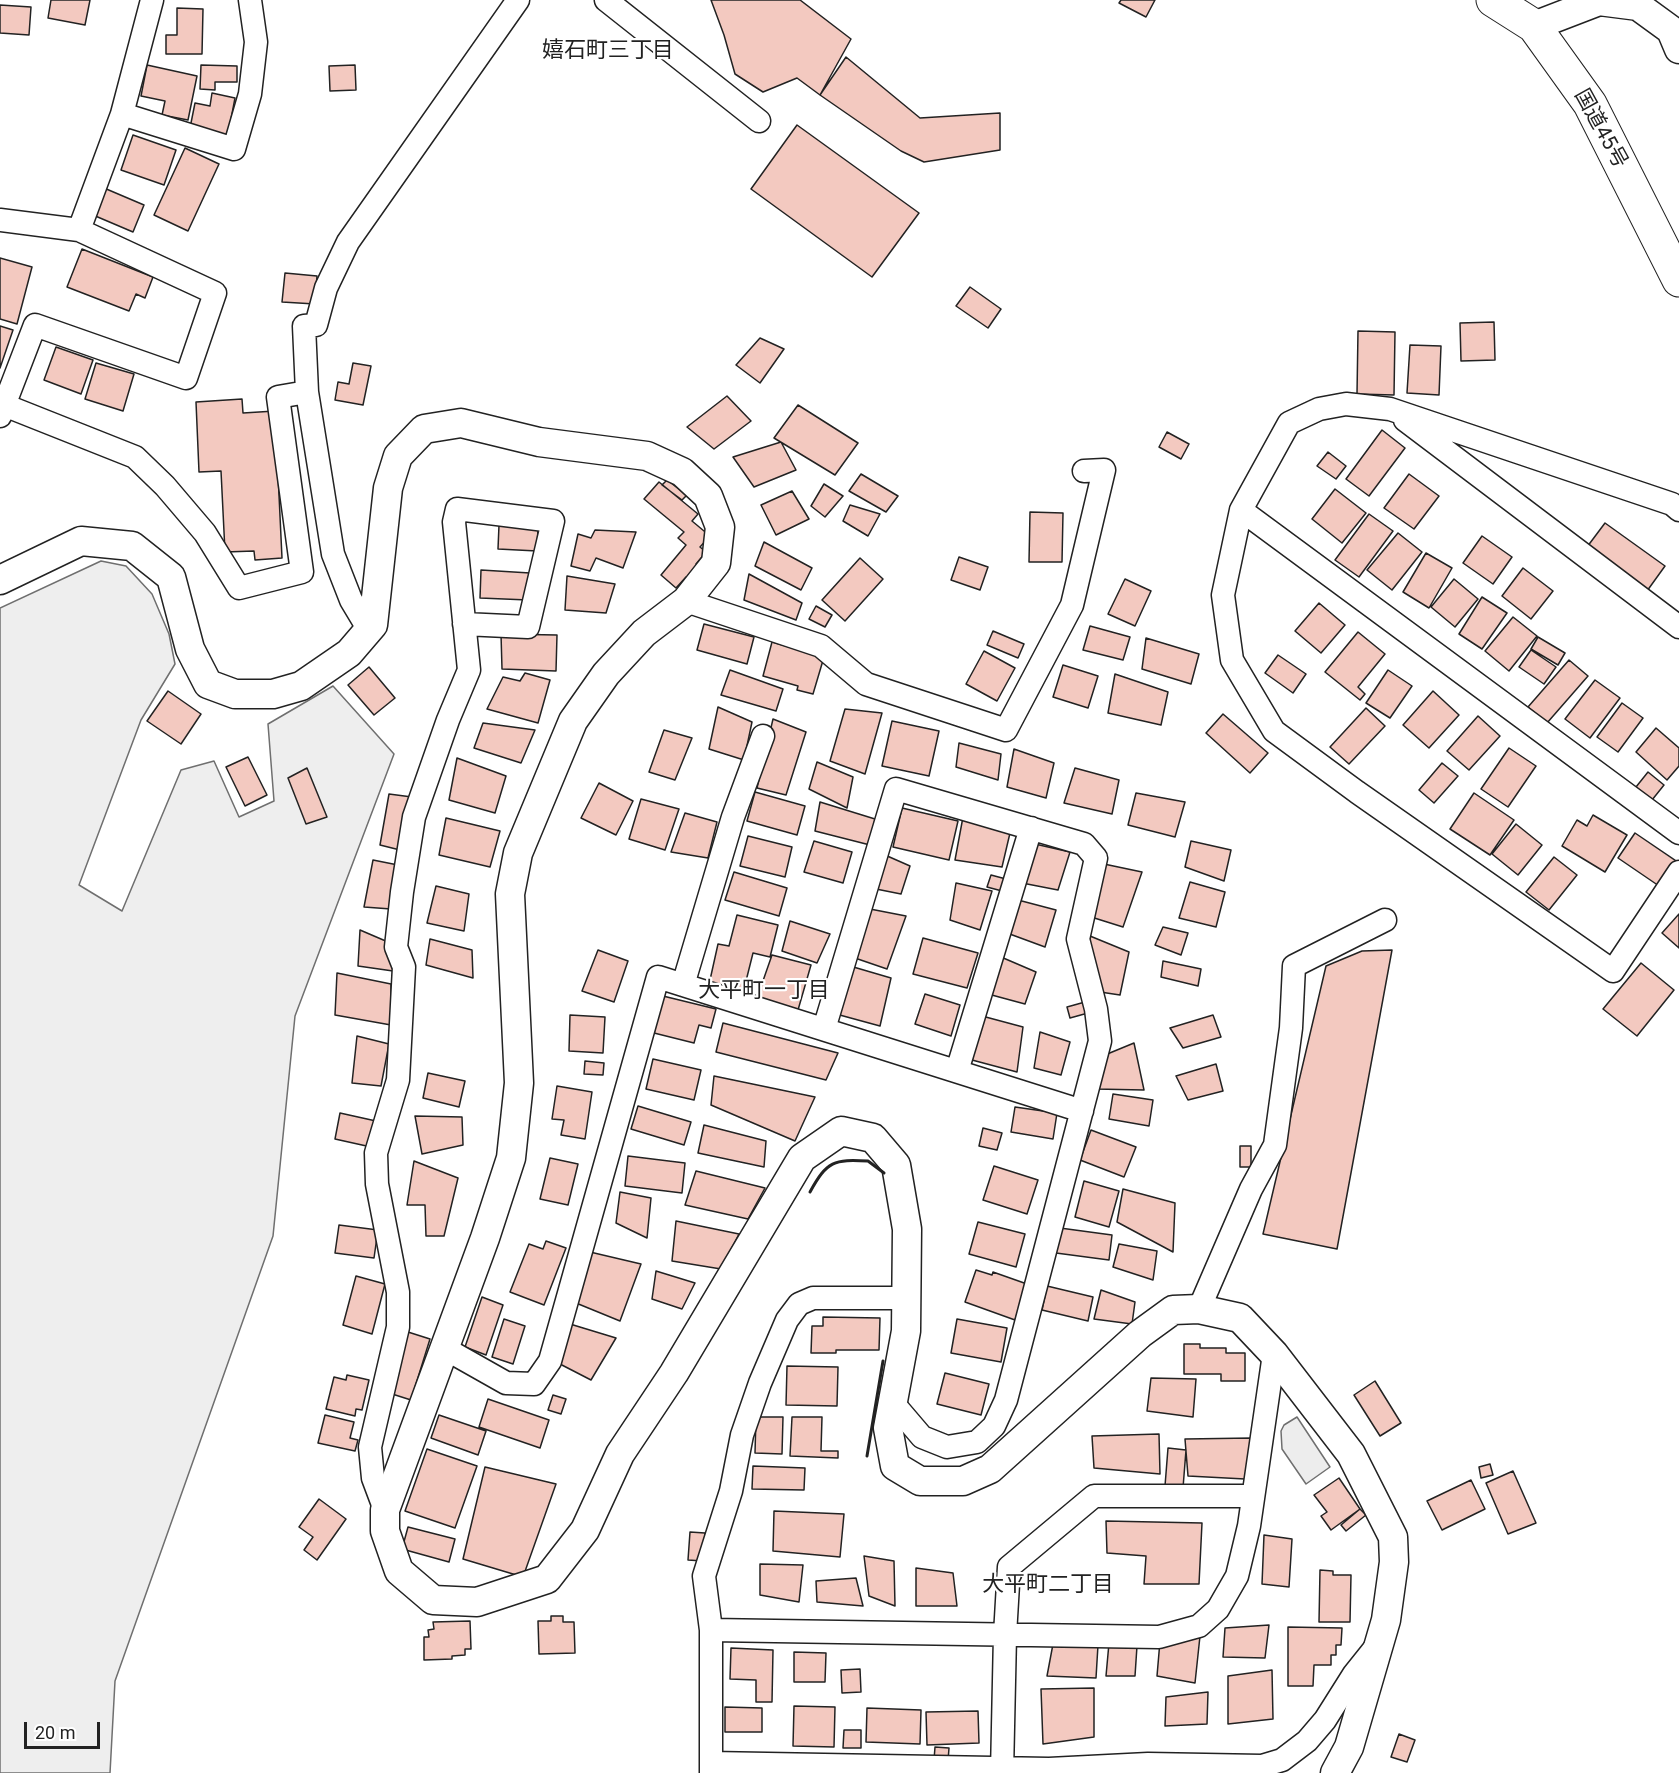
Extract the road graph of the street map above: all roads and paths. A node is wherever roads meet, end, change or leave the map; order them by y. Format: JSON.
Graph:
{"nodes":[{"id":1,"x":152,"y":0,"type":"edge"},
{"id":2,"x":250,"y":0,"type":"edge"},
{"id":3,"x":518,"y":0,"type":"edge"},
{"id":4,"x":606,"y":0,"type":"edge"},
{"id":5,"x":1492,"y":0,"type":"edge"},
{"id":6,"x":1534,"y":26,"type":"junction"},
{"id":7,"x":1679,"y":49,"type":"edge"},
{"id":8,"x":122,"y":114,"type":"junction"},
{"id":9,"x":759,"y":121,"type":"dead end"},
{"id":10,"x":0,"y":220,"type":"edge"},
{"id":11,"x":79,"y":230,"type":"junction"},
{"id":12,"x":1679,"y":280,"type":"edge"},
{"id":13,"x":307,"y":392,"type":"junction"},
{"id":14,"x":1390,"y":409,"type":"junction"},
{"id":15,"x":2,"y":411,"type":"edge"},
{"id":16,"x":1084,"y":471,"type":"dead end"},
{"id":17,"x":1241,"y":510,"type":"junction"},
{"id":18,"x":1679,"y":510,"type":"edge"},
{"id":19,"x":0,"y":580,"type":"edge"},
{"id":20,"x":686,"y":601,"type":"junction"},
{"id":21,"x":464,"y":624,"type":"junction"},
{"id":22,"x":1679,"y":627,"type":"edge"},
{"id":23,"x":369,"y":630,"type":"junction"},
{"id":24,"x":763,"y":736,"type":"dead end"},
{"id":25,"x":1031,"y":828,"type":"junction"},
{"id":26,"x":1679,"y":833,"type":"edge"},
{"id":27,"x":1679,"y":872,"type":"edge"},
{"id":28,"x":1385,"y":920,"type":"dead end"},
{"id":29,"x":684,"y":985,"type":"junction"},
{"id":30,"x":824,"y":1029,"type":"junction"},
{"id":31,"x":957,"y":1071,"type":"junction"},
{"id":32,"x":1083,"y":1111,"type":"junction"},
{"id":33,"x":906,"y":1298,"type":"junction"},
{"id":34,"x":1199,"y":1309,"type":"junction"},
{"id":35,"x":444,"y":1348,"type":"junction"},
{"id":36,"x":1274,"y":1354,"type":"junction"},
{"id":37,"x":893,"y":1403,"type":"junction"},
{"id":38,"x":1254,"y":1496,"type":"junction"},
{"id":39,"x":385,"y":1510,"type":"junction"},
{"id":40,"x":711,"y":1630,"type":"junction"},
{"id":41,"x":1005,"y":1635,"type":"junction"},
{"id":42,"x":1380,"y":1641,"type":"junction"},
{"id":43,"x":711,"y":1768,"type":"edge"},
{"id":44,"x":1002,"y":1770,"type":"edge"},
{"id":45,"x":1335,"y":1773,"type":"edge"}],
"edges":[{"from":1,"to":8,"type":"street"},
{"from":2,"to":8,"type":"street"},
{"from":3,"to":13,"type":"street"},
{"from":4,"to":9,"type":"street"},
{"from":5,"to":6,"type":"highway","name":"国道45号"},
{"from":6,"to":7,"type":"street"},
{"from":6,"to":12,"type":"highway","name":"国道45号"},
{"from":8,"to":11,"type":"street"},
{"from":10,"to":11,"type":"street"},
{"from":11,"to":15,"type":"street"},
{"from":13,"to":15,"type":"street"},
{"from":13,"to":23,"type":"street"},
{"from":14,"to":17,"type":"street"},
{"from":14,"to":18,"type":"street"},
{"from":14,"to":22,"type":"street"},
{"from":16,"to":20,"type":"street"},
{"from":17,"to":26,"type":"street"},
{"from":17,"to":27,"type":"street"},
{"from":19,"to":23,"type":"street"},
{"from":20,"to":23,"type":"street"},
{"from":20,"to":35,"type":"street"},
{"from":21,"to":21,"type":"street"},
{"from":21,"to":39,"type":"street"},
{"from":24,"to":29,"type":"street"},
{"from":25,"to":30,"type":"street"},
{"from":25,"to":31,"type":"street"},
{"from":25,"to":32,"type":"street"},
{"from":28,"to":34,"type":"street"},
{"from":29,"to":30,"type":"street"},
{"from":29,"to":35,"type":"street"},
{"from":30,"to":31,"type":"street"},
{"from":31,"to":32,"type":"street"},
{"from":32,"to":37,"type":"street"},
{"from":33,"to":37,"type":"street"},
{"from":33,"to":39,"type":"street"},
{"from":33,"to":40,"type":"street"},
{"from":34,"to":36,"type":"street"},
{"from":34,"to":37,"type":"street"},
{"from":35,"to":39,"type":"street"},
{"from":36,"to":38,"type":"street"},
{"from":36,"to":42,"type":"street"},
{"from":38,"to":41,"type":"street"},
{"from":38,"to":41,"type":"street"},
{"from":40,"to":41,"type":"street"},
{"from":40,"to":43,"type":"street"},
{"from":41,"to":44,"type":"street"},
{"from":42,"to":44,"type":"street"},
{"from":42,"to":45,"type":"street"},
{"from":43,"to":44,"type":"street"}]}
